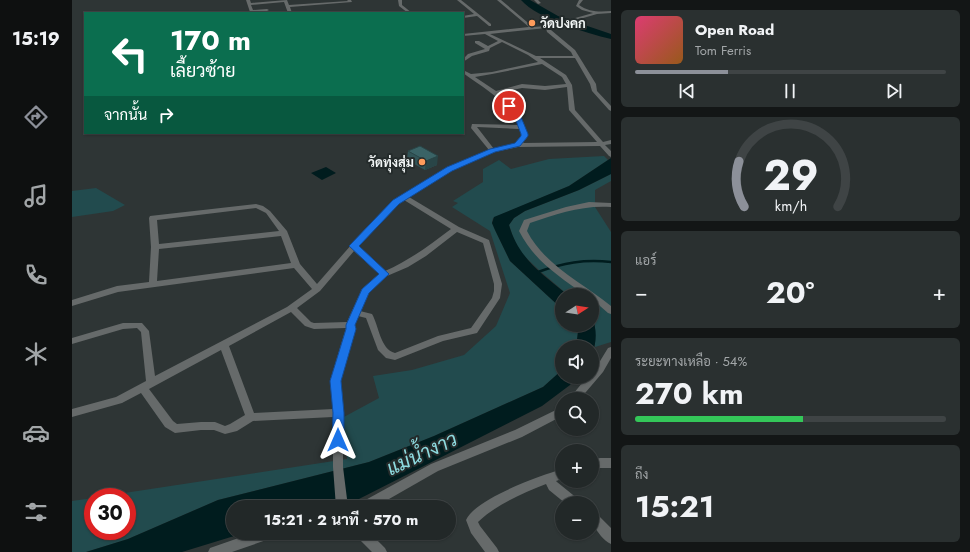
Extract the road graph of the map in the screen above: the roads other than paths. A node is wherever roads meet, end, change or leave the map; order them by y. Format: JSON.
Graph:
{"nodes":[{"id":1,"x":349,"y":0,"type":"edge"},
{"id":2,"x":400,"y":0,"type":"edge"},
{"id":3,"x":458,"y":0,"type":"edge"},
{"id":4,"x":499,"y":0,"type":"edge"},
{"id":5,"x":581,"y":0,"type":"edge"},
{"id":6,"x":248,"y":2,"type":"edge"},
{"id":7,"x":288,"y":6,"type":"junction"},
{"id":8,"x":266,"y":10,"type":"dead end"},
{"id":9,"x":290,"y":12,"type":"edge"},
{"id":10,"x":409,"y":12,"type":"edge"},
{"id":11,"x":611,"y":12,"type":"edge"},
{"id":12,"x":597,"y":13,"type":"junction"},
{"id":13,"x":478,"y":15,"type":"junction"},
{"id":14,"x":464,"y":17,"type":"edge"},
{"id":15,"x":490,"y":25,"type":"dead end"},
{"id":16,"x":547,"y":27,"type":"junction"},
{"id":17,"x":532,"y":28,"type":"junction"},
{"id":18,"x":486,"y":34,"type":"junction"},
{"id":19,"x":464,"y":35,"type":"edge"},
{"id":20,"x":501,"y":41,"type":"junction"},
{"id":21,"x":477,"y":42,"type":"dead end"},
{"id":22,"x":488,"y":48,"type":"junction"},
{"id":23,"x":534,"y":56,"type":"junction"},
{"id":24,"x":576,"y":58,"type":"junction"},
{"id":25,"x":464,"y":60,"type":"edge"},
{"id":26,"x":543,"y":62,"type":"junction"},
{"id":27,"x":464,"y":72,"type":"edge"},
{"id":28,"x":470,"y":76,"type":"junction"},
{"id":29,"x":464,"y":77,"type":"edge"},
{"id":30,"x":569,"y":85,"type":"junction"},
{"id":31,"x":497,"y":92,"type":"junction"},
{"id":32,"x":611,"y":109,"type":"edge"},
{"id":33,"x":522,"y":127,"type":"junction"},
{"id":34,"x":611,"y":142,"type":"edge"},
{"id":35,"x":600,"y":144,"type":"junction"},
{"id":36,"x":518,"y":145,"type":"junction"},
{"id":37,"x":493,"y":151,"type":"junction"},
{"id":38,"x":611,"y":155,"type":"edge"},
{"id":39,"x":404,"y":197,"type":"junction"},
{"id":40,"x":611,"y":205,"type":"edge"},
{"id":41,"x":456,"y":229,"type":"junction"},
{"id":42,"x":284,"y":233,"type":"junction"},
{"id":43,"x":354,"y":246,"type":"junction"},
{"id":44,"x":155,"y":247,"type":"junction"},
{"id":45,"x":296,"y":264,"type":"junction"},
{"id":46,"x":384,"y":274,"type":"junction"},
{"id":47,"x":153,"y":284,"type":"junction"},
{"id":48,"x":583,"y":288,"type":"edge"},
{"id":49,"x":317,"y":289,"type":"junction"},
{"id":50,"x":599,"y":301,"type":"edge"},
{"id":51,"x":72,"y":303,"type":"edge"},
{"id":52,"x":292,"y":308,"type":"junction"},
{"id":53,"x":611,"y":310,"type":"edge"},
{"id":54,"x":356,"y":313,"type":"junction"},
{"id":55,"x":350,"y":325,"type":"junction"},
{"id":56,"x":72,"y":341,"type":"edge"},
{"id":57,"x":224,"y":345,"type":"junction"},
{"id":58,"x":611,"y":350,"type":"edge"},
{"id":59,"x":147,"y":385,"type":"junction"},
{"id":60,"x":580,"y":392,"type":"edge"},
{"id":61,"x":72,"y":413,"type":"edge"},
{"id":62,"x":338,"y":413,"type":"junction"},
{"id":63,"x":555,"y":415,"type":"edge"},
{"id":64,"x":251,"y":417,"type":"junction"},
{"id":65,"x":599,"y":463,"type":"edge"},
{"id":66,"x":611,"y":463,"type":"edge"},
{"id":67,"x":555,"y":476,"type":"edge"},
{"id":68,"x":549,"y":478,"type":"junction"},
{"id":69,"x":565,"y":496,"type":"edge"},
{"id":70,"x":341,"y":500,"type":"edge"},
{"id":71,"x":377,"y":500,"type":"edge"},
{"id":72,"x":599,"y":523,"type":"edge"},
{"id":73,"x":611,"y":538,"type":"edge"},
{"id":74,"x":250,"y":540,"type":"edge"},
{"id":75,"x":368,"y":540,"type":"edge"},
{"id":76,"x":214,"y":552,"type":"edge"},
{"id":77,"x":381,"y":552,"type":"edge"},
{"id":78,"x":493,"y":552,"type":"edge"}],
"edges":[{"from":1,"to":7,"type":"street"},
{"from":2,"to":10,"type":"street"},
{"from":3,"to":13,"type":"street"},
{"from":4,"to":17,"type":"street"},
{"from":5,"to":12,"type":"street"},
{"from":6,"to":7,"type":"street"},
{"from":6,"to":8,"type":"street"},
{"from":7,"to":9,"type":"street"},
{"from":11,"to":12,"type":"street"},
{"from":12,"to":16,"type":"street"},
{"from":13,"to":14,"type":"street"},
{"from":13,"to":15,"type":"street"},
{"from":16,"to":17,"type":"street"},
{"from":16,"to":24,"type":"street"},
{"from":17,"to":18,"type":"street"},
{"from":18,"to":19,"type":"street"},
{"from":18,"to":20,"type":"street"},
{"from":20,"to":22,"type":"street"},
{"from":20,"to":23,"type":"street"},
{"from":21,"to":22,"type":"street"},
{"from":22,"to":25,"type":"street"},
{"from":23,"to":24,"type":"street"},
{"from":23,"to":26,"type":"street"},
{"from":24,"to":32,"type":"street"},
{"from":26,"to":28,"type":"street"},
{"from":26,"to":30,"type":"street"},
{"from":27,"to":28,"type":"street"},
{"from":28,"to":29,"type":"street"},
{"from":28,"to":31,"type":"street"},
{"from":30,"to":31,"type":"street"},
{"from":30,"to":35,"type":"street"},
{"from":31,"to":33,"type":"street"},
{"from":33,"to":36,"type":"street"},
{"from":33,"to":37,"type":"street"},
{"from":34,"to":35,"type":"street"},
{"from":35,"to":36,"type":"street"},
{"from":35,"to":38,"type":"street"},
{"from":36,"to":37,"type":"street"},
{"from":37,"to":39,"type":"street"},
{"from":39,"to":41,"type":"street"},
{"from":39,"to":43,"type":"street"},
{"from":40,"to":48,"type":"street"},
{"from":41,"to":46,"type":"street"},
{"from":41,"to":54,"type":"street"},
{"from":42,"to":44,"type":"street"},
{"from":42,"to":44,"type":"street"},
{"from":42,"to":45,"type":"street"},
{"from":43,"to":46,"type":"street"},
{"from":43,"to":49,"type":"street"},
{"from":44,"to":47,"type":"street"},
{"from":45,"to":47,"type":"street"},
{"from":45,"to":49,"type":"street"},
{"from":46,"to":54,"type":"street"},
{"from":47,"to":51,"type":"street"},
{"from":49,"to":52,"type":"street"},
{"from":50,"to":53,"type":"street"},
{"from":52,"to":55,"type":"street"},
{"from":52,"to":57,"type":"street"},
{"from":54,"to":55,"type":"street"},
{"from":55,"to":62,"type":"street"},
{"from":56,"to":59,"type":"street"},
{"from":57,"to":59,"type":"street"},
{"from":57,"to":64,"type":"street"},
{"from":58,"to":60,"type":"street"},
{"from":59,"to":61,"type":"street"},
{"from":59,"to":64,"type":"street"},
{"from":62,"to":64,"type":"street"},
{"from":62,"to":70,"type":"street"},
{"from":63,"to":71,"type":"street"},
{"from":65,"to":66,"type":"street"},
{"from":67,"to":68,"type":"street"},
{"from":68,"to":69,"type":"street"},
{"from":68,"to":78,"type":"street"},
{"from":72,"to":73,"type":"street"},
{"from":74,"to":76,"type":"street"},
{"from":75,"to":77,"type":"street"}]}
